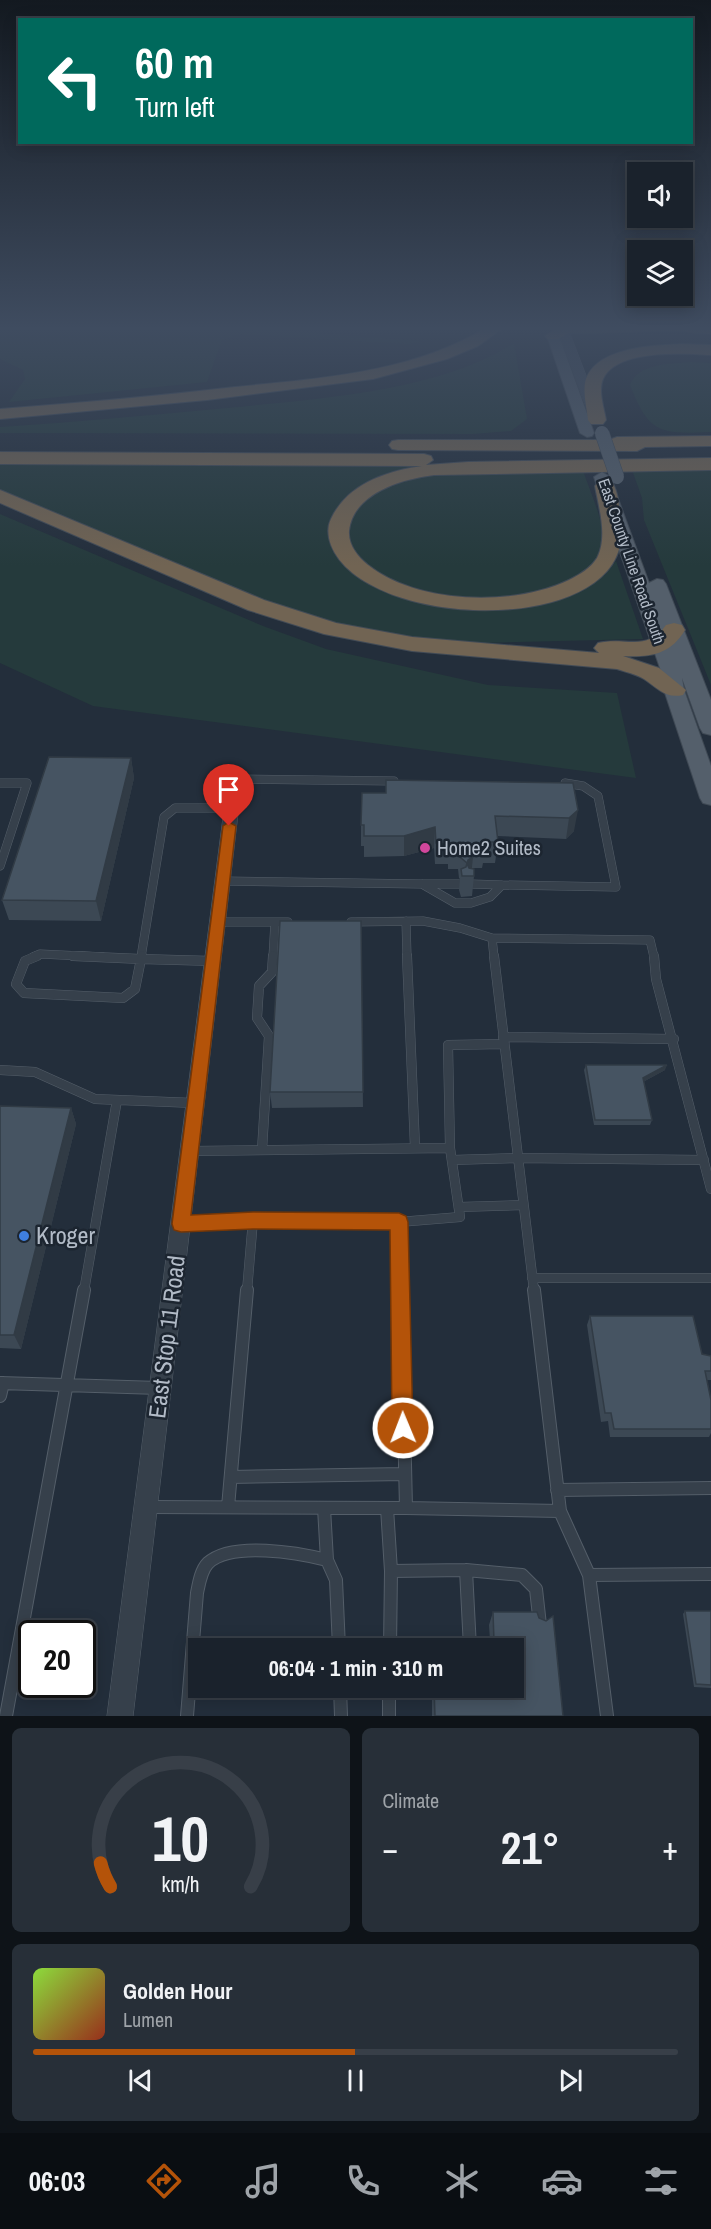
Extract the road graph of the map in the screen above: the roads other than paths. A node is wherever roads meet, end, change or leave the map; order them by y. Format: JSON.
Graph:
{"nodes":[{"id":1,"x":85,"y":406,"type":"edge"},
{"id":2,"x":586,"y":406,"type":"edge"},
{"id":3,"x":595,"y":406,"type":"edge"},
{"id":4,"x":0,"y":414,"type":"edge"},
{"id":5,"x":595,"y":428,"type":"junction"},
{"id":6,"x":711,"y":441,"type":"edge"},
{"id":7,"x":0,"y":443,"type":"edge"},
{"id":8,"x":532,"y":445,"type":"junction"},
{"id":9,"x":711,"y":446,"type":"edge"},
{"id":10,"x":0,"y":458,"type":"edge"},
{"id":11,"x":711,"y":463,"type":"edge"},
{"id":12,"x":608,"y":480,"type":"junction"},
{"id":13,"x":0,"y":496,"type":"edge"},
{"id":14,"x":668,"y":638,"type":"junction"},
{"id":15,"x":487,"y":651,"type":"junction"},
{"id":16,"x":674,"y":690,"type":"junction"},
{"id":17,"x":711,"y":728,"type":"edge"},
{"id":18,"x":235,"y":779,"type":"joint"},
{"id":19,"x":399,"y":781,"type":"edge"},
{"id":20,"x":0,"y":783,"type":"edge"},
{"id":21,"x":561,"y":783,"type":"edge"},
{"id":22,"x":711,"y":798,"type":"edge"},
{"id":23,"x":231,"y":808,"type":"junction"},
{"id":24,"x":1,"y":860,"type":"edge"},
{"id":25,"x":223,"y":881,"type":"junction"},
{"id":26,"x":422,"y":884,"type":"junction"},
{"id":27,"x":459,"y":884,"type":"edge"},
{"id":28,"x":471,"y":884,"type":"edge"},
{"id":29,"x":502,"y":885,"type":"junction"},
{"id":30,"x":406,"y":921,"type":"junction"},
{"id":31,"x":218,"y":922,"type":"junction"},
{"id":32,"x":275,"y":922,"type":"junction"},
{"id":33,"x":299,"y":922,"type":"edge"},
{"id":34,"x":346,"y":922,"type":"edge"},
{"id":35,"x":492,"y":938,"type":"junction"},
{"id":36,"x":141,"y":958,"type":"junction"},
{"id":37,"x":213,"y":961,"type":"junction"},
{"id":38,"x":674,"y":1039,"type":"junction"},
{"id":39,"x":504,"y":1040,"type":"junction"},
{"id":40,"x":0,"y":1070,"type":"edge"},
{"id":41,"x":117,"y":1100,"type":"junction"},
{"id":42,"x":195,"y":1104,"type":"junction"},
{"id":43,"x":415,"y":1148,"type":"junction"},
{"id":44,"x":450,"y":1148,"type":"junction"},
{"id":45,"x":261,"y":1150,"type":"junction"},
{"id":46,"x":190,"y":1151,"type":"junction"},
{"id":47,"x":518,"y":1158,"type":"junction"},
{"id":48,"x":452,"y":1160,"type":"junction"},
{"id":49,"x":704,"y":1160,"type":"junction"},
{"id":50,"x":711,"y":1189,"type":"edge"},
{"id":51,"x":523,"y":1205,"type":"junction"},
{"id":52,"x":459,"y":1207,"type":"junction"},
{"id":53,"x":253,"y":1220,"type":"junction"},
{"id":54,"x":399,"y":1222,"type":"junction"},
{"id":55,"x":181,"y":1224,"type":"junction"},
{"id":56,"x":532,"y":1278,"type":"junction"},
{"id":57,"x":711,"y":1278,"type":"edge"},
{"id":58,"x":2,"y":1383,"type":"edge"},
{"id":59,"x":68,"y":1384,"type":"junction"},
{"id":60,"x":160,"y":1388,"type":"junction"},
{"id":61,"x":0,"y":1396,"type":"edge"},
{"id":62,"x":404,"y":1474,"type":"junction"},
{"id":63,"x":231,"y":1477,"type":"junction"},
{"id":64,"x":711,"y":1488,"type":"edge"},
{"id":65,"x":557,"y":1490,"type":"junction"},
{"id":66,"x":146,"y":1507,"type":"junction"},
{"id":67,"x":228,"y":1507,"type":"junction"},
{"id":68,"x":324,"y":1508,"type":"junction"},
{"id":69,"x":387,"y":1508,"type":"junction"},
{"id":70,"x":406,"y":1508,"type":"junction"},
{"id":71,"x":560,"y":1511,"type":"junction"},
{"id":72,"x":327,"y":1560,"type":"junction"},
{"id":73,"x":466,"y":1570,"type":"junction"},
{"id":74,"x":391,"y":1571,"type":"junction"},
{"id":75,"x":711,"y":1574,"type":"edge"},
{"id":76,"x":589,"y":1575,"type":"junction"},
{"id":77,"x":540,"y":1625,"type":"edge"},
{"id":78,"x":339,"y":1638,"type":"edge"},
{"id":79,"x":390,"y":1638,"type":"edge"},
{"id":80,"x":469,"y":1638,"type":"edge"},
{"id":81,"x":340,"y":1698,"type":"edge"},
{"id":82,"x":389,"y":1698,"type":"edge"},
{"id":83,"x":6,"y":1716,"type":"edge"},
{"id":84,"x":120,"y":1716,"type":"edge"},
{"id":85,"x":187,"y":1716,"type":"edge"},
{"id":86,"x":341,"y":1716,"type":"edge"},
{"id":87,"x":388,"y":1716,"type":"edge"},
{"id":88,"x":607,"y":1716,"type":"edge"}],
"edges":[{"from":1,"to":4,"type":"highway"},
{"from":2,"to":5,"type":"main road","name":"East County Line Road South"},
{"from":3,"to":5,"type":"highway"},
{"from":5,"to":12,"type":"main road","name":"East County Line Road South","bridge":true},
{"from":6,"to":8,"type":"highway"},
{"from":7,"to":8,"type":"highway"},
{"from":8,"to":9,"type":"highway"},
{"from":10,"to":11,"type":"highway"},
{"from":11,"to":12,"type":"highway"},
{"from":12,"to":14,"type":"main road","name":"East County Line Road South"},
{"from":13,"to":15,"type":"highway"},
{"from":14,"to":15,"type":"highway"},
{"from":14,"to":16,"type":"main road","name":"East County Line Road South"},
{"from":14,"to":17,"type":"main road","name":"East County Line Road South"},
{"from":15,"to":16,"type":"highway"},
{"from":16,"to":22,"type":"main road","name":"East County Line Road South"},
{"from":18,"to":19,"type":"lane"},
{"from":18,"to":23,"type":"street","name":"East Stop 11 Road"},
{"from":20,"to":24,"type":"lane"},
{"from":21,"to":29,"type":"lane"},
{"from":23,"to":25,"type":"street","name":"East Stop 11 Road"},
{"from":23,"to":36,"type":"lane"},
{"from":25,"to":26,"type":"lane"},
{"from":25,"to":31,"type":"street","name":"East Stop 11 Road"},
{"from":26,"to":27,"type":"lane"},
{"from":26,"to":29,"type":"lane"},
{"from":28,"to":29,"type":"lane"},
{"from":30,"to":34,"type":"lane"},
{"from":30,"to":35,"type":"lane"},
{"from":30,"to":43,"type":"lane"},
{"from":31,"to":32,"type":"lane"},
{"from":31,"to":37,"type":"street","name":"East Stop 11 Road"},
{"from":32,"to":33,"type":"lane"},
{"from":32,"to":45,"type":"lane"},
{"from":35,"to":38,"type":"lane"},
{"from":35,"to":39,"type":"lane"},
{"from":36,"to":36,"type":"lane"},
{"from":36,"to":37,"type":"lane"},
{"from":37,"to":42,"type":"street","name":"East Stop 11 Road"},
{"from":38,"to":39,"type":"lane"},
{"from":38,"to":49,"type":"lane"},
{"from":39,"to":44,"type":"lane"},
{"from":39,"to":47,"type":"lane"},
{"from":40,"to":41,"type":"lane"},
{"from":41,"to":42,"type":"lane"},
{"from":41,"to":59,"type":"lane"},
{"from":42,"to":46,"type":"street","name":"East Stop 11 Road"},
{"from":43,"to":44,"type":"lane"},
{"from":43,"to":45,"type":"lane"},
{"from":44,"to":48,"type":"lane"},
{"from":45,"to":46,"type":"lane"},
{"from":46,"to":55,"type":"street","name":"East Stop 11 Road"},
{"from":47,"to":48,"type":"lane"},
{"from":47,"to":49,"type":"lane"},
{"from":47,"to":51,"type":"lane"},
{"from":48,"to":52,"type":"lane"},
{"from":49,"to":50,"type":"lane"},
{"from":51,"to":52,"type":"lane"},
{"from":51,"to":56,"type":"lane"},
{"from":52,"to":54,"type":"lane"},
{"from":53,"to":54,"type":"lane"},
{"from":53,"to":55,"type":"lane"},
{"from":53,"to":63,"type":"lane"},
{"from":54,"to":62,"type":"lane"},
{"from":55,"to":60,"type":"street","name":"East Stop 11 Road"},
{"from":56,"to":57,"type":"lane"},
{"from":56,"to":65,"type":"lane"},
{"from":58,"to":59,"type":"lane"},
{"from":58,"to":61,"type":"lane"},
{"from":59,"to":60,"type":"lane"},
{"from":59,"to":83,"type":"lane"},
{"from":60,"to":66,"type":"street","name":"East Stop 11 Road"},
{"from":62,"to":63,"type":"lane"},
{"from":62,"to":70,"type":"lane"},
{"from":63,"to":67,"type":"lane"},
{"from":64,"to":65,"type":"lane"},
{"from":65,"to":71,"type":"lane"},
{"from":66,"to":67,"type":"lane"},
{"from":66,"to":84,"type":"street","name":"East Stop 11 Road"},
{"from":67,"to":68,"type":"lane"},
{"from":68,"to":69,"type":"lane"},
{"from":68,"to":72,"type":"lane"},
{"from":69,"to":70,"type":"lane"},
{"from":69,"to":74,"type":"lane"},
{"from":70,"to":71,"type":"lane"},
{"from":71,"to":76,"type":"lane"},
{"from":72,"to":78,"type":"lane"},
{"from":72,"to":85,"type":"lane"},
{"from":73,"to":74,"type":"lane"},
{"from":73,"to":77,"type":"lane"},
{"from":73,"to":80,"type":"lane"},
{"from":74,"to":79,"type":"lane"},
{"from":75,"to":76,"type":"lane"},
{"from":76,"to":88,"type":"lane"},
{"from":81,"to":86,"type":"lane"},
{"from":82,"to":87,"type":"lane"}]}
